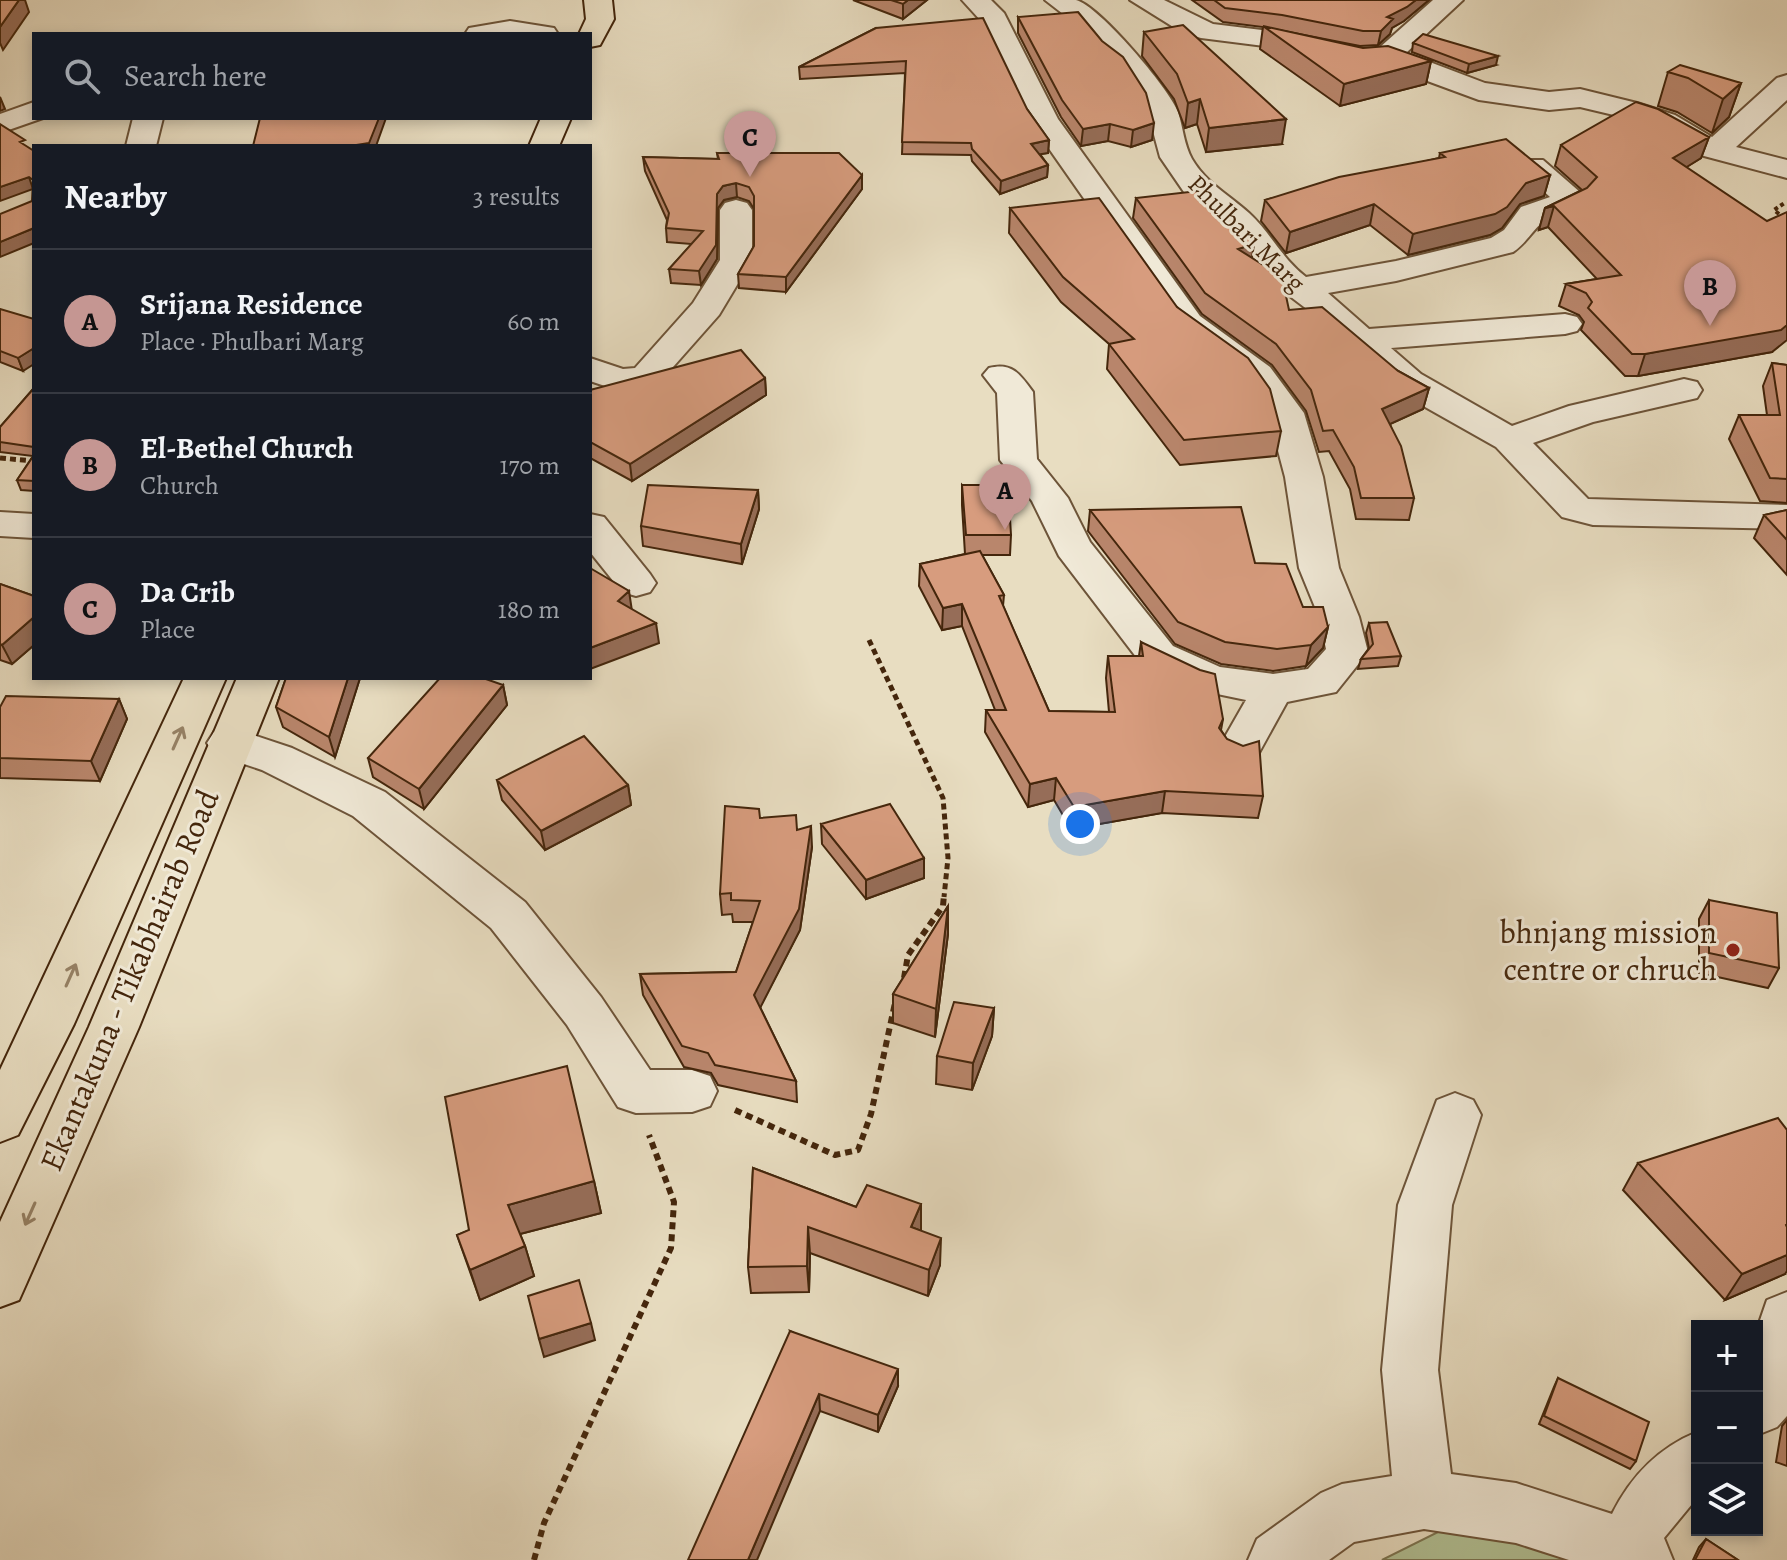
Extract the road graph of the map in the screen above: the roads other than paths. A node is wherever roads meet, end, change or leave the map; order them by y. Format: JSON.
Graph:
{"nodes":[{"id":1,"x":598,"y":0,"type":"edge"},
{"id":2,"x":976,"y":0,"type":"edge"},
{"id":3,"x":1059,"y":0,"type":"edge"},
{"id":4,"x":1144,"y":0,"type":"edge"},
{"id":5,"x":1449,"y":0,"type":"edge"},
{"id":6,"x":491,"y":32,"type":"edge"},
{"id":7,"x":530,"y":32,"type":"edge"},
{"id":8,"x":592,"y":35,"type":"edge"},
{"id":9,"x":1387,"y":56,"type":"junction"},
{"id":10,"x":1787,"y":84,"type":"edge"},
{"id":11,"x":32,"y":112,"type":"edge"},
{"id":12,"x":148,"y":120,"type":"edge"},
{"id":13,"x":555,"y":120,"type":"edge"},
{"id":14,"x":0,"y":124,"type":"edge"},
{"id":15,"x":142,"y":144,"type":"edge"},
{"id":16,"x":545,"y":144,"type":"edge"},
{"id":17,"x":1715,"y":150,"type":"junction"},
{"id":18,"x":1532,"y":167,"type":"edge"},
{"id":19,"x":1787,"y":169,"type":"edge"},
{"id":20,"x":736,"y":210,"type":"dead end"},
{"id":21,"x":1299,"y":288,"type":"junction"},
{"id":22,"x":1565,"y":324,"type":"dead end"},
{"id":23,"x":1361,"y":340,"type":"junction"},
{"id":24,"x":592,"y":370,"type":"edge"},
{"id":25,"x":1001,"y":375,"type":"dead end"},
{"id":26,"x":1684,"y":390,"type":"dead end"},
{"id":27,"x":1509,"y":439,"type":"junction"},
{"id":28,"x":1787,"y":517,"type":"edge"},
{"id":29,"x":0,"y":524,"type":"edge"},
{"id":30,"x":32,"y":526,"type":"edge"},
{"id":31,"x":592,"y":528,"type":"edge"},
{"id":32,"x":636,"y":583,"type":"dead end"},
{"id":33,"x":204,"y":680,"type":"edge"},
{"id":34,"x":257,"y":680,"type":"edge"},
{"id":35,"x":1273,"y":689,"type":"junction"},
{"id":36,"x":229,"y":743,"type":"junction"},
{"id":37,"x":1240,"y":749,"type":"edge"},
{"id":38,"x":49,"y":1024,"type":"junction"},
{"id":39,"x":114,"y":1027,"type":"junction"},
{"id":40,"x":692,"y":1091,"type":"road end"},
{"id":41,"x":1455,"y":1115,"type":"dead end"},
{"id":42,"x":0,"y":1120,"type":"edge"},
{"id":43,"x":0,"y":1282,"type":"edge"},
{"id":44,"x":1787,"y":1318,"type":"edge"},
{"id":45,"x":1763,"y":1401,"type":"edge"},
{"id":46,"x":1692,"y":1464,"type":"edge"},
{"id":47,"x":1424,"y":1500,"type":"junction"},
{"id":48,"x":1635,"y":1554,"type":"edge"},
{"id":49,"x":1278,"y":1560,"type":"edge"}],
"edges":[{"from":1,"to":8,"type":"main road"},
{"from":2,"to":35,"type":"street"},
{"from":3,"to":21,"type":"street","name":"Phulbari Marg"},
{"from":4,"to":9,"type":"street"},
{"from":5,"to":9,"type":"street"},
{"from":6,"to":7,"type":"street"},
{"from":9,"to":17,"type":"street"},
{"from":10,"to":17,"type":"street"},
{"from":11,"to":14,"type":"street"},
{"from":12,"to":15,"type":"street"},
{"from":13,"to":16,"type":"main road"},
{"from":17,"to":19,"type":"street"},
{"from":18,"to":21,"type":"street"},
{"from":20,"to":24,"type":"street"},
{"from":21,"to":23,"type":"street","name":"Phulbari Marg"},
{"from":22,"to":23,"type":"street"},
{"from":23,"to":27,"type":"street","name":"Phulbari Marg"},
{"from":25,"to":35,"type":"street"},
{"from":26,"to":27,"type":"street"},
{"from":27,"to":28,"type":"street","name":"Phulbari Marg"},
{"from":29,"to":30,"type":"street"},
{"from":31,"to":32,"type":"street"},
{"from":38,"to":33,"type":"main road","name":"Ekantakuna - Tikabhairab Road","one_way":true},
{"from":34,"to":36,"type":"main road","name":"Ekantakuna - Tikabhairab Road"},
{"from":35,"to":37,"type":"street"},
{"from":36,"to":39,"type":"main road","name":"Ekantakuna - Tikabhairab Road"},
{"from":36,"to":40,"type":"street"},
{"from":38,"to":39,"type":"main road"},
{"from":38,"to":42,"type":"main road","name":"Ekantakuna - Tikabhairab Road"},
{"from":39,"to":43,"type":"main road","name":"Ekantakuna - Tikabhairab Road","one_way":true},
{"from":41,"to":47,"type":"street"},
{"from":44,"to":45,"type":"street"},
{"from":46,"to":48,"type":"street"},
{"from":47,"to":48,"type":"street"},
{"from":47,"to":49,"type":"street"}]}
